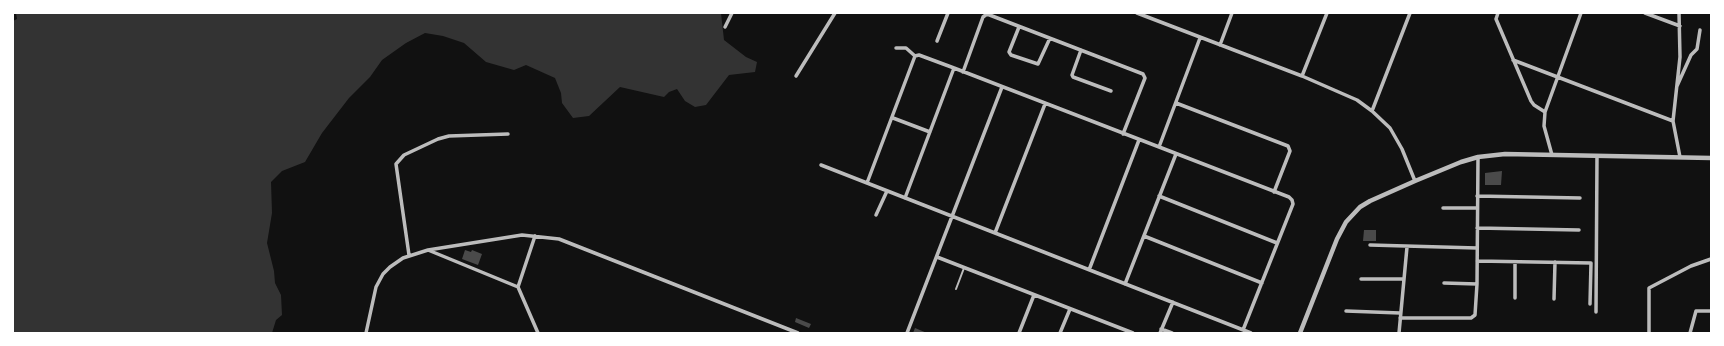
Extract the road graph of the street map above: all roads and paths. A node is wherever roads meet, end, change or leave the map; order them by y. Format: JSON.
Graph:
{"nodes":[{"id":1,"x":732,"y":13,"type":"edge"},
{"id":2,"x":835,"y":13,"type":"edge"},
{"id":3,"x":948,"y":13,"type":"edge"},
{"id":4,"x":1137,"y":13,"type":"edge"},
{"id":5,"x":1232,"y":13,"type":"edge"},
{"id":6,"x":1327,"y":13,"type":"edge"},
{"id":7,"x":1410,"y":13,"type":"edge"},
{"id":8,"x":1498,"y":13,"type":"edge"},
{"id":9,"x":1581,"y":13,"type":"edge"},
{"id":10,"x":1646,"y":13,"type":"edge"},
{"id":11,"x":1680,"y":13,"type":"edge"},
{"id":12,"x":1680,"y":26,"type":"junction"},
{"id":13,"x":725,"y":27,"type":"dead end"},
{"id":14,"x":1020,"y":27,"type":"junction"},
{"id":15,"x":1700,"y":30,"type":"dead end"},
{"id":16,"x":1050,"y":38,"type":"junction"},
{"id":17,"x":1200,"y":38,"type":"junction"},
{"id":18,"x":937,"y":42,"type":"dead end"},
{"id":19,"x":1220,"y":45,"type":"junction"},
{"id":20,"x":896,"y":48,"type":"dead end"},
{"id":21,"x":1081,"y":50,"type":"junction"},
{"id":22,"x":915,"y":56,"type":"junction"},
{"id":23,"x":1513,"y":60,"type":"junction"},
{"id":24,"x":954,"y":68,"type":"junction"},
{"id":25,"x":963,"y":72,"type":"junction"},
{"id":26,"x":796,"y":76,"type":"dead end"},
{"id":27,"x":1302,"y":76,"type":"junction"},
{"id":28,"x":1556,"y":76,"type":"junction"},
{"id":29,"x":1002,"y":87,"type":"junction"},
{"id":30,"x":1676,"y":87,"type":"junction"},
{"id":31,"x":1111,"y":91,"type":"dead end"},
{"id":32,"x":1176,"y":102,"type":"junction"},
{"id":33,"x":1045,"y":104,"type":"junction"},
{"id":34,"x":1372,"y":111,"type":"junction"},
{"id":35,"x":1545,"y":112,"type":"junction"},
{"id":36,"x":893,"y":118,"type":"junction"},
{"id":37,"x":1673,"y":121,"type":"junction"},
{"id":38,"x":930,"y":132,"type":"junction"},
{"id":39,"x":508,"y":134,"type":"dead end"},
{"id":40,"x":1123,"y":134,"type":"junction"},
{"id":41,"x":1139,"y":140,"type":"junction"},
{"id":42,"x":1159,"y":147,"type":"junction"},
{"id":43,"x":1176,"y":154,"type":"junction"},
{"id":44,"x":1552,"y":155,"type":"junction"},
{"id":45,"x":1597,"y":156,"type":"junction"},
{"id":46,"x":1478,"y":157,"type":"junction"},
{"id":47,"x":1680,"y":158,"type":"junction"},
{"id":48,"x":1711,"y":158,"type":"edge"},
{"id":49,"x":821,"y":165,"type":"dead end"},
{"id":50,"x":1415,"y":180,"type":"junction"},
{"id":51,"x":867,"y":183,"type":"junction"},
{"id":52,"x":887,"y":190,"type":"junction"},
{"id":53,"x":1274,"y":192,"type":"junction"},
{"id":54,"x":1159,"y":196,"type":"junction"},
{"id":55,"x":1478,"y":196,"type":"junction"},
{"id":56,"x":904,"y":198,"type":"junction"},
{"id":57,"x":1580,"y":198,"type":"dead end"},
{"id":58,"x":1443,"y":208,"type":"dead end"},
{"id":59,"x":1477,"y":208,"type":"junction"},
{"id":60,"x":876,"y":215,"type":"dead end"},
{"id":61,"x":952,"y":216,"type":"junction"},
{"id":62,"x":1477,"y":228,"type":"junction"},
{"id":63,"x":1579,"y":230,"type":"dead end"},
{"id":64,"x":995,"y":233,"type":"junction"},
{"id":65,"x":535,"y":236,"type":"junction"},
{"id":66,"x":1144,"y":236,"type":"junction"},
{"id":67,"x":1277,"y":243,"type":"junction"},
{"id":68,"x":1370,"y":245,"type":"dead end"},
{"id":69,"x":1407,"y":247,"type":"junction"},
{"id":70,"x":1477,"y":248,"type":"junction"},
{"id":71,"x":428,"y":250,"type":"junction"},
{"id":72,"x":409,"y":255,"type":"junction"},
{"id":73,"x":937,"y":257,"type":"junction"},
{"id":74,"x":1711,"y":259,"type":"edge"},
{"id":75,"x":1477,"y":261,"type":"junction"},
{"id":76,"x":1516,"y":262,"type":"junction"},
{"id":77,"x":1555,"y":262,"type":"junction"},
{"id":78,"x":964,"y":268,"type":"junction"},
{"id":79,"x":1089,"y":270,"type":"junction"},
{"id":80,"x":1361,"y":279,"type":"dead end"},
{"id":81,"x":1404,"y":279,"type":"junction"},
{"id":82,"x":1262,"y":282,"type":"junction"},
{"id":83,"x":1444,"y":283,"type":"dead end"},
{"id":84,"x":1125,"y":284,"type":"junction"},
{"id":85,"x":1477,"y":284,"type":"junction"},
{"id":86,"x":518,"y":287,"type":"junction"},
{"id":87,"x":956,"y":289,"type":"dead end"},
{"id":88,"x":1034,"y":295,"type":"junction"},
{"id":89,"x":1515,"y":298,"type":"dead end"},
{"id":90,"x":1554,"y":299,"type":"dead end"},
{"id":91,"x":1173,"y":302,"type":"junction"},
{"id":92,"x":1590,"y":304,"type":"dead end"},
{"id":93,"x":1070,"y":309,"type":"junction"},
{"id":94,"x":1346,"y":311,"type":"dead end"},
{"id":95,"x":1711,"y":311,"type":"edge"},
{"id":96,"x":1400,"y":312,"type":"junction"},
{"id":97,"x":1596,"y":312,"type":"dead end"},
{"id":98,"x":1400,"y":318,"type":"junction"},
{"id":99,"x":1243,"y":330,"type":"junction"},
{"id":100,"x":1160,"y":331,"type":"edge"},
{"id":101,"x":366,"y":333,"type":"edge"},
{"id":102,"x":538,"y":333,"type":"edge"},
{"id":103,"x":798,"y":333,"type":"edge"},
{"id":104,"x":907,"y":333,"type":"edge"},
{"id":105,"x":1019,"y":333,"type":"edge"},
{"id":106,"x":1060,"y":333,"type":"edge"},
{"id":107,"x":1133,"y":333,"type":"edge"},
{"id":108,"x":1172,"y":333,"type":"edge"},
{"id":109,"x":1251,"y":333,"type":"edge"},
{"id":110,"x":1300,"y":333,"type":"edge"},
{"id":111,"x":1399,"y":333,"type":"edge"},
{"id":112,"x":1649,"y":333,"type":"edge"},
{"id":113,"x":1690,"y":333,"type":"edge"}],
"edges":[{"from":1,"to":13,"type":"street"},
{"from":2,"to":26,"type":"street"},
{"from":3,"to":18,"type":"street"},
{"from":4,"to":17,"type":"street"},
{"from":5,"to":19,"type":"street"},
{"from":6,"to":27,"type":"street"},
{"from":7,"to":34,"type":"street"},
{"from":8,"to":23,"type":"street"},
{"from":9,"to":28,"type":"street"},
{"from":10,"to":12,"type":"street"},
{"from":11,"to":12,"type":"street"},
{"from":12,"to":30,"type":"street"},
{"from":14,"to":16,"type":"street"},
{"from":14,"to":16,"type":"street"},
{"from":14,"to":25,"type":"street"},
{"from":15,"to":30,"type":"street"},
{"from":16,"to":21,"type":"street"},
{"from":17,"to":19,"type":"street"},
{"from":17,"to":32,"type":"street"},
{"from":19,"to":27,"type":"street"},
{"from":20,"to":22,"type":"street"},
{"from":21,"to":31,"type":"street"},
{"from":21,"to":40,"type":"street"},
{"from":22,"to":24,"type":"street"},
{"from":22,"to":36,"type":"street"},
{"from":23,"to":28,"type":"street"},
{"from":23,"to":35,"type":"street"},
{"from":24,"to":25,"type":"street"},
{"from":24,"to":38,"type":"street"},
{"from":25,"to":29,"type":"street"},
{"from":27,"to":34,"type":"street"},
{"from":28,"to":35,"type":"street"},
{"from":28,"to":37,"type":"street"},
{"from":29,"to":33,"type":"street"},
{"from":29,"to":61,"type":"street"},
{"from":30,"to":37,"type":"street"},
{"from":32,"to":42,"type":"street"},
{"from":32,"to":53,"type":"street"},
{"from":33,"to":40,"type":"street"},
{"from":33,"to":64,"type":"street"},
{"from":34,"to":50,"type":"street"},
{"from":35,"to":44,"type":"street"},
{"from":36,"to":38,"type":"street"},
{"from":36,"to":51,"type":"street"},
{"from":37,"to":47,"type":"street"},
{"from":38,"to":56,"type":"street"},
{"from":39,"to":72,"type":"street"},
{"from":40,"to":41,"type":"street"},
{"from":41,"to":42,"type":"street"},
{"from":41,"to":79,"type":"street"},
{"from":42,"to":43,"type":"street"},
{"from":43,"to":53,"type":"street"},
{"from":43,"to":54,"type":"street"},
{"from":44,"to":45,"type":"street"},
{"from":44,"to":46,"type":"street"},
{"from":45,"to":47,"type":"street"},
{"from":45,"to":97,"type":"street"},
{"from":46,"to":50,"type":"street"},
{"from":46,"to":55,"type":"street"},
{"from":47,"to":48,"type":"street"},
{"from":49,"to":51,"type":"street"},
{"from":50,"to":110,"type":"street"},
{"from":51,"to":52,"type":"street"},
{"from":52,"to":56,"type":"street"},
{"from":52,"to":60,"type":"street"},
{"from":53,"to":67,"type":"street"},
{"from":54,"to":66,"type":"street"},
{"from":54,"to":67,"type":"street"},
{"from":55,"to":57,"type":"street"},
{"from":55,"to":59,"type":"street"},
{"from":56,"to":61,"type":"street"},
{"from":58,"to":59,"type":"street"},
{"from":59,"to":62,"type":"street"},
{"from":61,"to":64,"type":"street"},
{"from":61,"to":73,"type":"street"},
{"from":62,"to":63,"type":"street"},
{"from":62,"to":70,"type":"street"},
{"from":64,"to":79,"type":"street"},
{"from":65,"to":71,"type":"street"},
{"from":65,"to":86,"type":"street"},
{"from":65,"to":103,"type":"street"},
{"from":66,"to":82,"type":"street"},
{"from":66,"to":84,"type":"street"},
{"from":67,"to":82,"type":"street"},
{"from":68,"to":69,"type":"street"},
{"from":69,"to":70,"type":"street"},
{"from":69,"to":81,"type":"street"},
{"from":70,"to":75,"type":"street"},
{"from":71,"to":72,"type":"street"},
{"from":71,"to":86,"type":"street"},
{"from":72,"to":101,"type":"street"},
{"from":73,"to":78,"type":"street"},
{"from":73,"to":104,"type":"street"},
{"from":74,"to":112,"type":"street"},
{"from":75,"to":76,"type":"street"},
{"from":75,"to":85,"type":"street"},
{"from":76,"to":77,"type":"street"},
{"from":76,"to":89,"type":"street"},
{"from":77,"to":90,"type":"street"},
{"from":77,"to":92,"type":"street"},
{"from":78,"to":87,"type":"lane"},
{"from":78,"to":88,"type":"street"},
{"from":79,"to":84,"type":"street"},
{"from":80,"to":81,"type":"street"},
{"from":81,"to":96,"type":"street"},
{"from":82,"to":99,"type":"street"},
{"from":83,"to":85,"type":"street"},
{"from":84,"to":91,"type":"street"},
{"from":85,"to":98,"type":"street"},
{"from":86,"to":102,"type":"street"},
{"from":88,"to":93,"type":"street"},
{"from":88,"to":105,"type":"street"},
{"from":91,"to":99,"type":"street"},
{"from":91,"to":100,"type":"street"},
{"from":93,"to":106,"type":"street"},
{"from":93,"to":107,"type":"street"},
{"from":94,"to":96,"type":"street"},
{"from":95,"to":113,"type":"street"},
{"from":96,"to":98,"type":"street"},
{"from":98,"to":111,"type":"street"},
{"from":99,"to":109,"type":"street"},
{"from":100,"to":108,"type":"street"}]}
